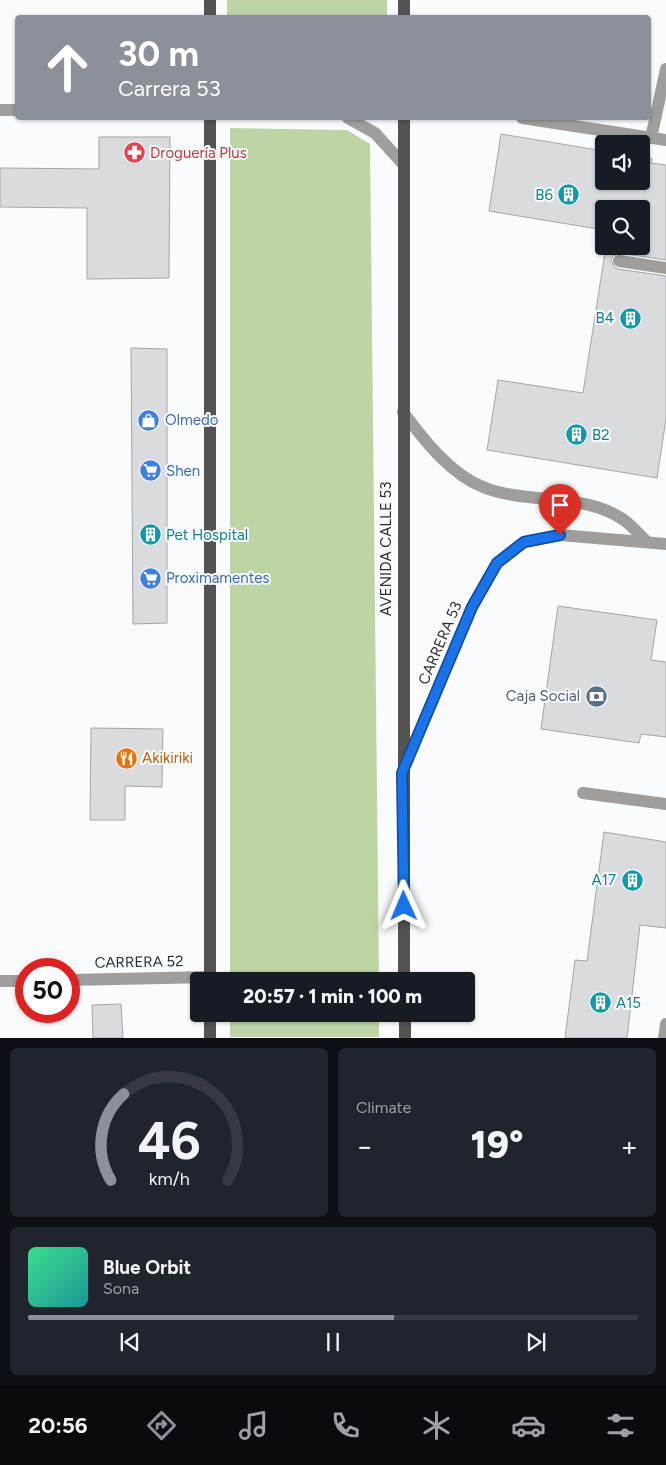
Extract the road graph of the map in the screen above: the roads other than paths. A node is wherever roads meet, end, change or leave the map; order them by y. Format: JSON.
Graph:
{"nodes":[{"id":1,"x":210,"y":0,"type":"edge"},
{"id":2,"x":404,"y":0,"type":"edge"},
{"id":3,"x":210,"y":15,"type":"edge"},
{"id":4,"x":404,"y":15,"type":"edge"},
{"id":5,"x":666,"y":69,"type":"edge"},
{"id":6,"x":0,"y":110,"type":"edge"},
{"id":7,"x":15,"y":110,"type":"edge"},
{"id":8,"x":210,"y":120,"type":"edge"},
{"id":9,"x":352,"y":120,"type":"edge"},
{"id":10,"x":404,"y":120,"type":"edge"},
{"id":11,"x":535,"y":120,"type":"edge"},
{"id":12,"x":651,"y":138,"type":"junction"},
{"id":13,"x":666,"y":140,"type":"edge"},
{"id":14,"x":403,"y":164,"type":"junction"},
{"id":15,"x":619,"y":261,"type":"dead end"},
{"id":16,"x":666,"y":268,"type":"edge"},
{"id":17,"x":403,"y":412,"type":"junction"},
{"id":18,"x":646,"y":541,"type":"junction"},
{"id":19,"x":666,"y":544,"type":"edge"},
{"id":20,"x":402,"y":773,"type":"junction"},
{"id":21,"x":583,"y":793,"type":"dead end"},
{"id":22,"x":666,"y":804,"type":"edge"},
{"id":23,"x":210,"y":972,"type":"edge"},
{"id":24,"x":404,"y":972,"type":"edge"},
{"id":25,"x":190,"y":979,"type":"edge"},
{"id":26,"x":80,"y":980,"type":"edge"},
{"id":27,"x":0,"y":981,"type":"edge"},
{"id":28,"x":15,"y":981,"type":"edge"},
{"id":29,"x":210,"y":1022,"type":"edge"},
{"id":30,"x":404,"y":1022,"type":"edge"},
{"id":31,"x":666,"y":1024,"type":"edge"},
{"id":32,"x":210,"y":1038,"type":"edge"},
{"id":33,"x":405,"y":1038,"type":"edge"},
{"id":34,"x":664,"y":1038,"type":"edge"}],
"edges":[{"from":1,"to":3,"type":"main road"},
{"from":2,"to":4,"type":"main road"},
{"from":5,"to":12,"type":"street"},
{"from":6,"to":7,"type":"street"},
{"from":8,"to":23,"type":"main road"},
{"from":9,"to":14,"type":"street"},
{"from":10,"to":14,"type":"main road","name":"AVENIDA CALLE 53"},
{"from":11,"to":12,"type":"street"},
{"from":12,"to":13,"type":"street"},
{"from":14,"to":17,"type":"main road","name":"AVENIDA CALLE 53"},
{"from":15,"to":16,"type":"street"},
{"from":17,"to":18,"type":"street"},
{"from":17,"to":20,"type":"main road","name":"AVENIDA CALLE 53"},
{"from":18,"to":19,"type":"street","name":"CARRERA 53"},
{"from":18,"to":20,"type":"street","name":"CARRERA 53"},
{"from":20,"to":24,"type":"main road","name":"AVENIDA CALLE 53"},
{"from":21,"to":22,"type":"street"},
{"from":25,"to":26,"type":"street","name":"CARRERA 52"},
{"from":27,"to":28,"type":"street"},
{"from":29,"to":32,"type":"main road"},
{"from":30,"to":33,"type":"main road"},
{"from":31,"to":34,"type":"street"}]}
